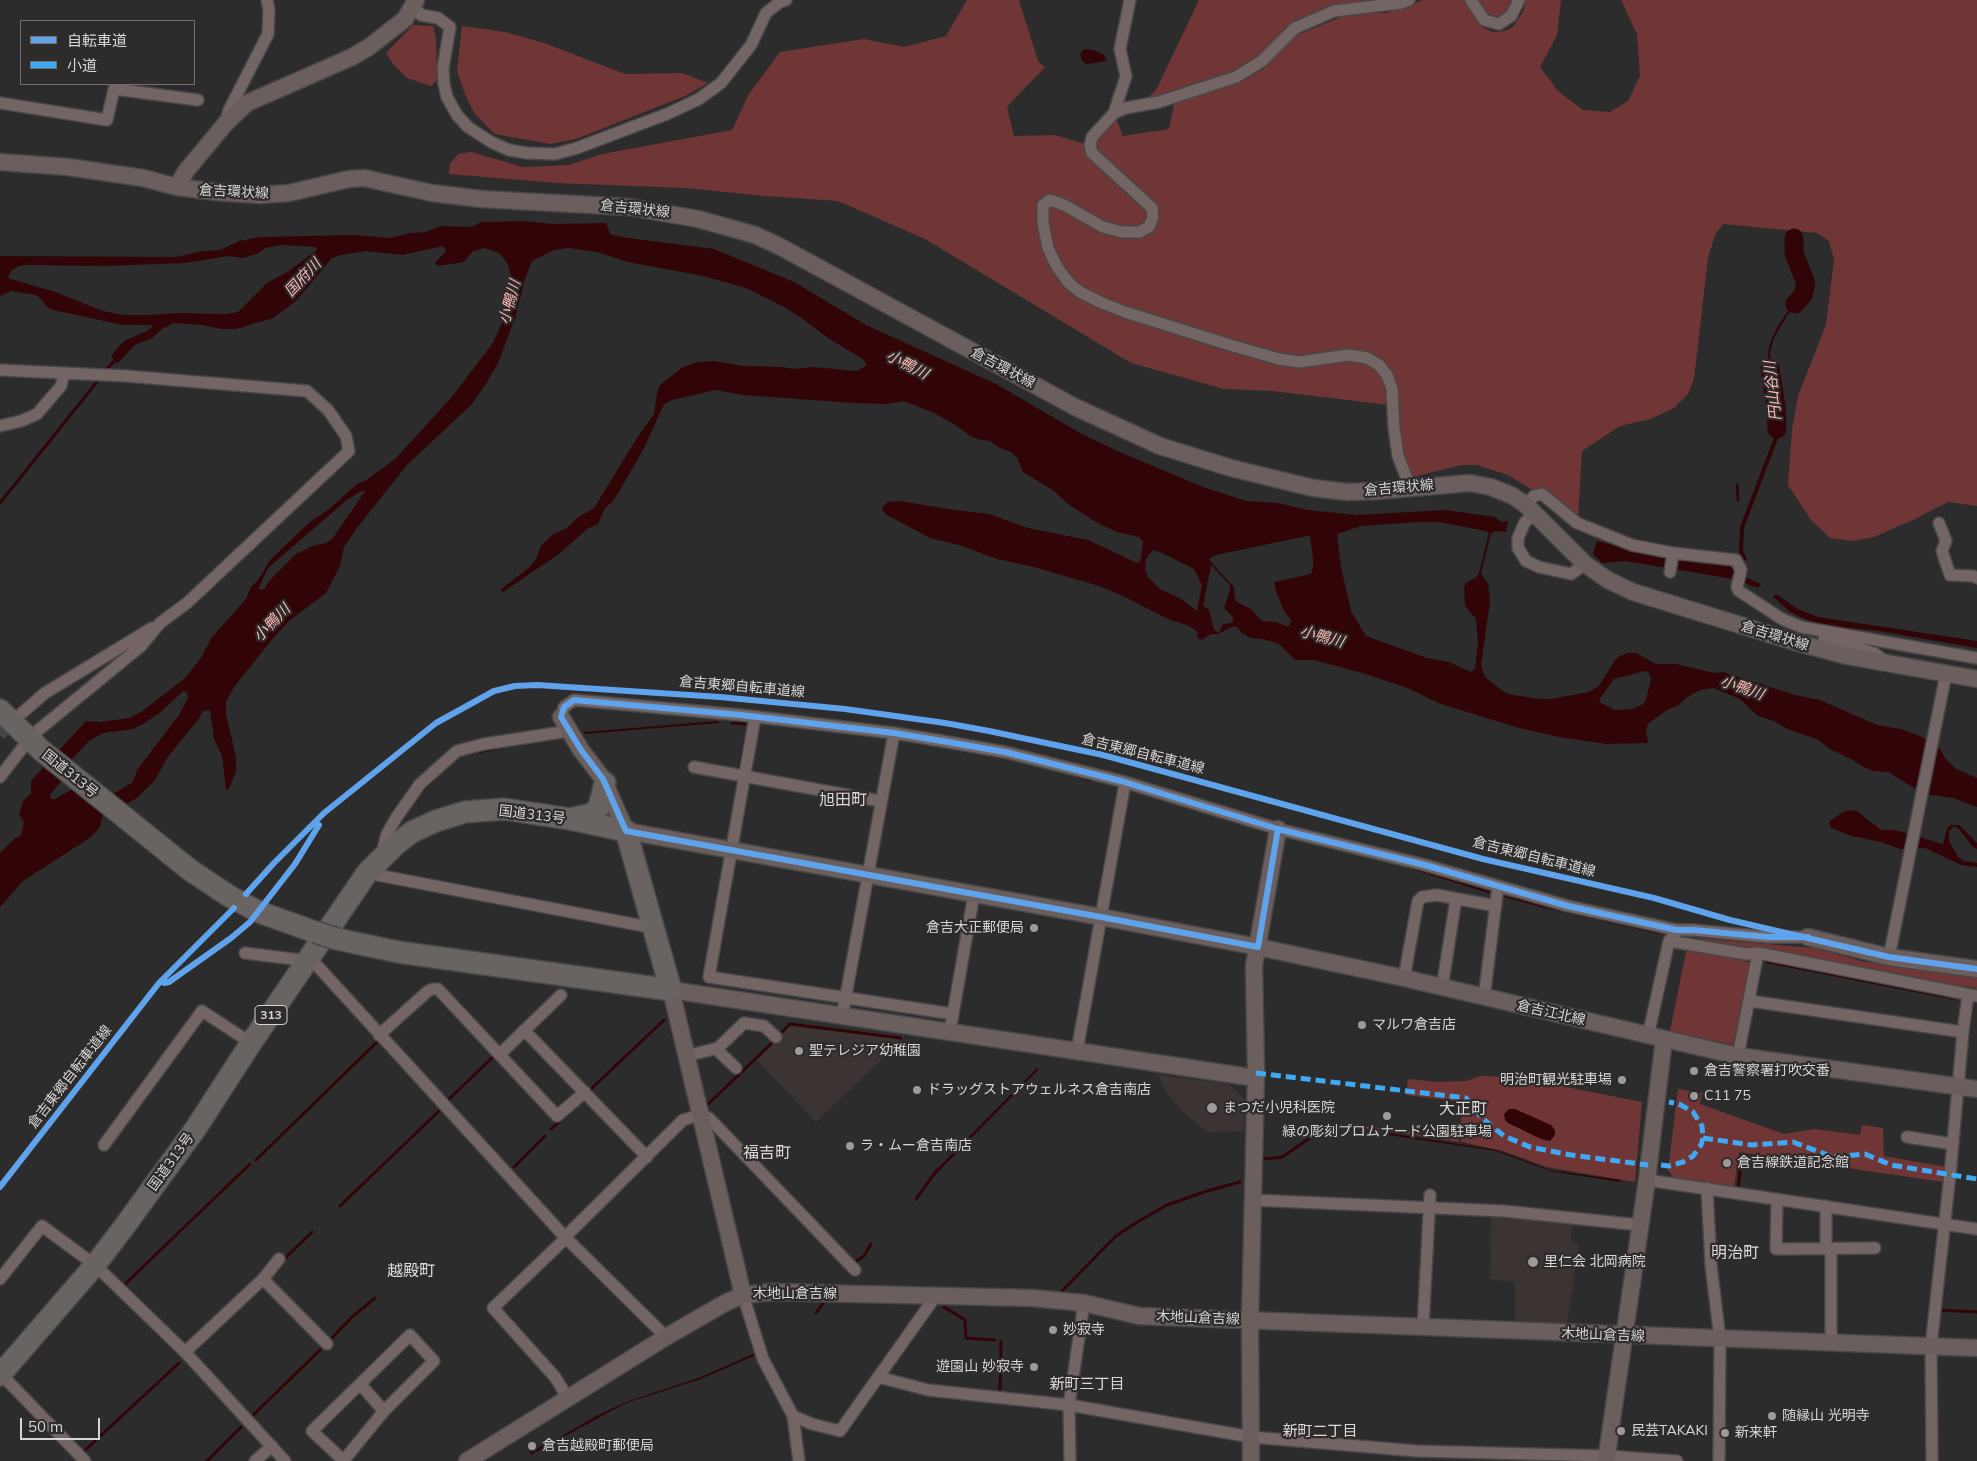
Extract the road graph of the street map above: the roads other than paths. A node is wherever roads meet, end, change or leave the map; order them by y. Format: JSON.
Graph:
{"nodes":[{"id":1,"x":267,"y":0,"type":"edge"},
{"id":2,"x":786,"y":0,"type":"edge"},
{"id":3,"x":1130,"y":0,"type":"edge"},
{"id":4,"x":1409,"y":0,"type":"edge"},
{"id":5,"x":1471,"y":0,"type":"edge"},
{"id":6,"x":1519,"y":0,"type":"edge"},
{"id":7,"x":414,"y":3,"type":"edge"},
{"id":8,"x":198,"y":100,"type":"dead end"},
{"id":9,"x":0,"y":103,"type":"edge"},
{"id":10,"x":1114,"y":113,"type":"junction"},
{"id":11,"x":226,"y":123,"type":"junction"},
{"id":12,"x":0,"y":162,"type":"edge"},
{"id":13,"x":177,"y":187,"type":"junction"},
{"id":14,"x":0,"y":370,"type":"edge"},
{"id":15,"x":64,"y":374,"type":"junction"},
{"id":16,"x":0,"y":426,"type":"edge"},
{"id":17,"x":1410,"y":487,"type":"junction"},
{"id":18,"x":1531,"y":509,"type":"junction"},
{"id":19,"x":1939,"y":523,"type":"dead end"},
{"id":20,"x":1673,"y":553,"type":"junction"},
{"id":21,"x":1585,"y":564,"type":"junction"},
{"id":22,"x":1670,"y":572,"type":"dead end"},
{"id":23,"x":1977,"y":578,"type":"edge"},
{"id":24,"x":160,"y":623,"type":"junction"},
{"id":25,"x":1801,"y":627,"type":"junction"},
{"id":26,"x":1977,"y":658,"type":"edge"},
{"id":27,"x":1891,"y":665,"type":"junction"},
{"id":28,"x":1945,"y":678,"type":"junction"},
{"id":29,"x":1977,"y":679,"type":"edge"},
{"id":30,"x":0,"y":710,"type":"edge"},
{"id":31,"x":22,"y":712,"type":"tunnel mouth"},
{"id":32,"x":755,"y":718,"type":"junction"},
{"id":33,"x":565,"y":724,"type":"junction"},
{"id":34,"x":894,"y":733,"type":"junction"},
{"id":35,"x":33,"y":743,"type":"junction"},
{"id":36,"x":694,"y":767,"type":"dead end"},
{"id":37,"x":744,"y":776,"type":"junction"},
{"id":38,"x":0,"y":777,"type":"edge"},
{"id":39,"x":1125,"y":782,"type":"junction"},
{"id":40,"x":605,"y":783,"type":"junction"},
{"id":41,"x":880,"y":800,"type":"junction"},
{"id":42,"x":570,"y":819,"type":"junction"},
{"id":43,"x":1278,"y":829,"type":"junction"},
{"id":44,"x":626,"y":831,"type":"junction"},
{"id":45,"x":732,"y":850,"type":"junction"},
{"id":46,"x":374,"y":866,"type":"junction"},
{"id":47,"x":868,"y":874,"type":"junction"},
{"id":48,"x":1498,"y":886,"type":"junction"},
{"id":49,"x":974,"y":894,"type":"junction"},
{"id":50,"x":1456,"y":899,"type":"junction"},
{"id":51,"x":1496,"y":906,"type":"junction"},
{"id":52,"x":1101,"y":917,"type":"junction"},
{"id":53,"x":654,"y":928,"type":"junction"},
{"id":54,"x":1677,"y":930,"type":"junction"},
{"id":55,"x":1808,"y":937,"type":"joint"},
{"id":56,"x":1669,"y":941,"type":"junction"},
{"id":57,"x":1258,"y":948,"type":"junction"},
{"id":58,"x":1890,"y":950,"type":"junction"},
{"id":59,"x":245,"y":953,"type":"dead end"},
{"id":60,"x":1758,"y":953,"type":"junction"},
{"id":61,"x":310,"y":960,"type":"junction"},
{"id":62,"x":1977,"y":969,"type":"edge"},
{"id":63,"x":1404,"y":978,"type":"junction"},
{"id":64,"x":1442,"y":988,"type":"junction"},
{"id":65,"x":672,"y":990,"type":"junction"},
{"id":66,"x":561,"y":995,"type":"dead end"},
{"id":67,"x":1972,"y":996,"type":"edge"},
{"id":68,"x":845,"y":998,"type":"junction"},
{"id":69,"x":1484,"y":998,"type":"junction"},
{"id":70,"x":1750,"y":1001,"type":"junction"},
{"id":71,"x":953,"y":1014,"type":"junction"},
{"id":72,"x":842,"y":1016,"type":"junction"},
{"id":73,"x":524,"y":1030,"type":"junction"},
{"id":74,"x":950,"y":1031,"type":"junction"},
{"id":75,"x":1963,"y":1032,"type":"junction"},
{"id":76,"x":379,"y":1035,"type":"junction"},
{"id":77,"x":776,"y":1037,"type":"dead end"},
{"id":78,"x":1656,"y":1038,"type":"junction"},
{"id":79,"x":251,"y":1043,"type":"junction"},
{"id":80,"x":716,"y":1049,"type":"junction"},
{"id":81,"x":1078,"y":1051,"type":"junction"},
{"id":82,"x":500,"y":1054,"type":"junction"},
{"id":83,"x":686,"y":1056,"type":"junction"},
{"id":84,"x":1738,"y":1056,"type":"junction"},
{"id":85,"x":736,"y":1068,"type":"dead end"},
{"id":86,"x":1256,"y":1078,"type":"junction"},
{"id":87,"x":1957,"y":1087,"type":"junction"},
{"id":88,"x":1977,"y":1089,"type":"edge"},
{"id":89,"x":585,"y":1092,"type":"junction"},
{"id":90,"x":700,"y":1115,"type":"junction"},
{"id":91,"x":1907,"y":1138,"type":"dead end"},
{"id":92,"x":1953,"y":1144,"type":"junction"},
{"id":93,"x":104,"y":1145,"type":"dead end"},
{"id":94,"x":646,"y":1157,"type":"junction"},
{"id":95,"x":1647,"y":1180,"type":"junction"},
{"id":96,"x":1707,"y":1188,"type":"junction"},
{"id":97,"x":1430,"y":1195,"type":"dead end"},
{"id":98,"x":1777,"y":1199,"type":"junction"},
{"id":99,"x":1252,"y":1200,"type":"junction"},
{"id":100,"x":1826,"y":1206,"type":"junction"},
{"id":101,"x":1429,"y":1207,"type":"junction"},
{"id":102,"x":1640,"y":1225,"type":"junction"},
{"id":103,"x":1943,"y":1225,"type":"junction"},
{"id":104,"x":1977,"y":1229,"type":"edge"},
{"id":105,"x":565,"y":1238,"type":"junction"},
{"id":106,"x":1875,"y":1248,"type":"dead end"},
{"id":107,"x":1829,"y":1249,"type":"junction"},
{"id":108,"x":279,"y":1259,"type":"dead end"},
{"id":109,"x":95,"y":1265,"type":"junction"},
{"id":110,"x":854,"y":1270,"type":"dead end"},
{"id":111,"x":0,"y":1279,"type":"edge"},
{"id":112,"x":264,"y":1279,"type":"junction"},
{"id":113,"x":743,"y":1295,"type":"junction"},
{"id":114,"x":935,"y":1296,"type":"junction"},
{"id":115,"x":1084,"y":1303,"type":"junction"},
{"id":116,"x":1250,"y":1320,"type":"junction"},
{"id":117,"x":1423,"y":1327,"type":"junction"},
{"id":118,"x":1624,"y":1336,"type":"junction"},
{"id":119,"x":666,"y":1337,"type":"junction"},
{"id":120,"x":1720,"y":1338,"type":"junction"},
{"id":121,"x":1831,"y":1342,"type":"junction"},
{"id":122,"x":327,"y":1344,"type":"dead end"},
{"id":123,"x":1931,"y":1346,"type":"junction"},
{"id":124,"x":1977,"y":1348,"type":"edge"},
{"id":125,"x":185,"y":1352,"type":"junction"},
{"id":126,"x":1,"y":1375,"type":"edge"},
{"id":127,"x":878,"y":1377,"type":"junction"},
{"id":128,"x":360,"y":1384,"type":"junction"},
{"id":129,"x":568,"y":1398,"type":"junction"},
{"id":130,"x":1069,"y":1405,"type":"junction"},
{"id":131,"x":384,"y":1410,"type":"junction"},
{"id":132,"x":792,"y":1416,"type":"junction"},
{"id":133,"x":1251,"y":1437,"type":"junction"},
{"id":134,"x":272,"y":1446,"type":"junction"},
{"id":135,"x":1470,"y":1457,"type":"edge"},
{"id":136,"x":1606,"y":1458,"type":"edge"},
{"id":137,"x":84,"y":1461,"type":"edge"},
{"id":138,"x":255,"y":1461,"type":"edge"},
{"id":139,"x":285,"y":1461,"type":"edge"},
{"id":140,"x":344,"y":1461,"type":"edge"},
{"id":141,"x":467,"y":1461,"type":"edge"},
{"id":142,"x":799,"y":1461,"type":"edge"},
{"id":143,"x":1070,"y":1461,"type":"edge"},
{"id":144,"x":1251,"y":1461,"type":"edge"},
{"id":145,"x":1677,"y":1461,"type":"edge"},
{"id":146,"x":1719,"y":1461,"type":"edge"},
{"id":147,"x":1932,"y":1461,"type":"edge"}],
"edges":[{"from":1,"to":11,"type":"street"},
{"from":2,"to":7,"type":"street"},
{"from":3,"to":10,"type":"street"},
{"from":4,"to":10,"type":"street"},
{"from":5,"to":6,"type":"street"},
{"from":7,"to":11,"type":"main road"},
{"from":8,"to":9,"type":"street"},
{"from":10,"to":17,"type":"street"},
{"from":11,"to":13,"type":"main road"},
{"from":12,"to":13,"type":"main road","name":"倉吉環状線"},
{"from":13,"to":17,"type":"main road","name":"倉吉環状線"},
{"from":14,"to":15,"type":"street"},
{"from":15,"to":16,"type":"street"},
{"from":15,"to":24,"type":"street"},
{"from":17,"to":18,"type":"main road","name":"倉吉環状線"},
{"from":18,"to":20,"type":"street"},
{"from":18,"to":21,"type":"main road","name":"倉吉環状線"},
{"from":18,"to":21,"type":"street"},
{"from":19,"to":23,"type":"street"},
{"from":20,"to":22,"type":"street"},
{"from":20,"to":25,"type":"street"},
{"from":21,"to":27,"type":"main road","name":"倉吉環状線"},
{"from":24,"to":31,"type":"street"},
{"from":24,"to":35,"type":"street"},
{"from":25,"to":26,"type":"street"},
{"from":25,"to":27,"type":"street"},
{"from":27,"to":28,"type":"main road","name":"倉吉環状線"},
{"from":28,"to":29,"type":"main road","name":"倉吉環状線"},
{"from":28,"to":58,"type":"street"},
{"from":30,"to":35,"type":"highway","name":"国道313号"},
{"from":32,"to":33,"type":"street"},
{"from":32,"to":34,"type":"street"},
{"from":32,"to":37,"type":"street"},
{"from":33,"to":40,"type":"main road"},
{"from":33,"to":46,"type":"street"},
{"from":34,"to":39,"type":"street"},
{"from":34,"to":41,"type":"street"},
{"from":35,"to":38,"type":"street"},
{"from":35,"to":65,"type":"highway","name":"国道313号","bridge":true},
{"from":36,"to":37,"type":"street"},
{"from":37,"to":41,"type":"street"},
{"from":37,"to":45,"type":"street"},
{"from":39,"to":43,"type":"street"},
{"from":39,"to":52,"type":"street"},
{"from":40,"to":42,"type":"highway"},
{"from":40,"to":44,"type":"main road"},
{"from":41,"to":47,"type":"street"},
{"from":42,"to":44,"type":"highway","name":"国道313号","number":"313"},
{"from":42,"to":46,"type":"highway","name":"国道313号","number":"313"},
{"from":43,"to":48,"type":"street"},
{"from":43,"to":57,"type":"main road"},
{"from":44,"to":45,"type":"main road","name":"倉吉江北線"},
{"from":44,"to":53,"type":"highway"},
{"from":45,"to":47,"type":"main road","name":"倉吉江北線"},
{"from":45,"to":68,"type":"street"},
{"from":46,"to":53,"type":"street"},
{"from":46,"to":61,"type":"highway","name":"国道313号","number":"313"},
{"from":47,"to":49,"type":"main road","name":"倉吉江北線"},
{"from":47,"to":68,"type":"street"},
{"from":48,"to":51,"type":"street"},
{"from":48,"to":54,"type":"street"},
{"from":49,"to":52,"type":"main road","name":"倉吉江北線"},
{"from":49,"to":71,"type":"street"},
{"from":50,"to":51,"type":"street"},
{"from":50,"to":63,"type":"street"},
{"from":50,"to":64,"type":"street"},
{"from":51,"to":69,"type":"street"},
{"from":52,"to":57,"type":"main road","name":"倉吉江北線"},
{"from":52,"to":81,"type":"street"},
{"from":53,"to":65,"type":"highway"},
{"from":54,"to":55,"type":"street"},
{"from":54,"to":56,"type":"street"},
{"from":55,"to":58,"type":"main road"},
{"from":56,"to":60,"type":"street"},
{"from":56,"to":78,"type":"street"},
{"from":57,"to":63,"type":"main road","name":"倉吉江北線"},
{"from":57,"to":86,"type":"main road"},
{"from":58,"to":62,"type":"main road"},
{"from":59,"to":61,"type":"street"},
{"from":60,"to":67,"type":"street"},
{"from":60,"to":70,"type":"street"},
{"from":61,"to":76,"type":"street"},
{"from":61,"to":79,"type":"highway","name":"国道313号","number":"313"},
{"from":63,"to":64,"type":"main road","name":"倉吉江北線"},
{"from":64,"to":69,"type":"main road","name":"倉吉江北線"},
{"from":65,"to":72,"type":"main road"},
{"from":65,"to":83,"type":"main road"},
{"from":66,"to":73,"type":"street"},
{"from":67,"to":75,"type":"street"},
{"from":68,"to":71,"type":"street"},
{"from":68,"to":72,"type":"street"},
{"from":69,"to":78,"type":"main road","name":"倉吉江北線"},
{"from":70,"to":75,"type":"street"},
{"from":70,"to":84,"type":"street"},
{"from":71,"to":74,"type":"street"},
{"from":72,"to":74,"type":"main road"},
{"from":73,"to":82,"type":"street"},
{"from":73,"to":89,"type":"street"},
{"from":74,"to":81,"type":"main road"},
{"from":75,"to":87,"type":"street"},
{"from":76,"to":82,"type":"street"},
{"from":76,"to":105,"type":"street"},
{"from":77,"to":80,"type":"street"},
{"from":78,"to":84,"type":"main road","name":"倉吉江北線"},
{"from":78,"to":95,"type":"main road"},
{"from":79,"to":93,"type":"street"},
{"from":79,"to":109,"type":"highway","name":"国道313号","number":"313"},
{"from":80,"to":83,"type":"street"},
{"from":80,"to":85,"type":"street"},
{"from":81,"to":86,"type":"main road"},
{"from":82,"to":89,"type":"street"},
{"from":83,"to":90,"type":"main road"},
{"from":84,"to":87,"type":"main road","name":"倉吉江北線"},
{"from":86,"to":99,"type":"main road"},
{"from":87,"to":88,"type":"main road","name":"倉吉江北線"},
{"from":87,"to":92,"type":"street"},
{"from":89,"to":94,"type":"street"},
{"from":90,"to":94,"type":"street"},
{"from":90,"to":110,"type":"street"},
{"from":90,"to":113,"type":"main road"},
{"from":91,"to":92,"type":"street"},
{"from":92,"to":103,"type":"street"},
{"from":94,"to":105,"type":"street"},
{"from":95,"to":96,"type":"street"},
{"from":95,"to":102,"type":"main road"},
{"from":96,"to":98,"type":"street"},
{"from":96,"to":120,"type":"street"},
{"from":97,"to":101,"type":"street"},
{"from":98,"to":100,"type":"street"},
{"from":98,"to":107,"type":"street"},
{"from":99,"to":101,"type":"street"},
{"from":99,"to":116,"type":"main road"},
{"from":100,"to":103,"type":"street"},
{"from":100,"to":107,"type":"street"},
{"from":101,"to":102,"type":"street"},
{"from":101,"to":117,"type":"street"},
{"from":102,"to":118,"type":"main road"},
{"from":103,"to":104,"type":"street"},
{"from":103,"to":123,"type":"street"},
{"from":105,"to":119,"type":"street"},
{"from":105,"to":129,"type":"street"},
{"from":106,"to":107,"type":"street"},
{"from":107,"to":121,"type":"street"},
{"from":108,"to":112,"type":"street"},
{"from":109,"to":111,"type":"street"},
{"from":109,"to":125,"type":"street"},
{"from":109,"to":126,"type":"highway","name":"国道313号","number":"313"},
{"from":112,"to":122,"type":"street"},
{"from":112,"to":125,"type":"street"},
{"from":113,"to":114,"type":"main road","name":"木地山倉吉線"},
{"from":113,"to":119,"type":"main road","name":"木地山倉吉線"},
{"from":113,"to":132,"type":"street"},
{"from":114,"to":115,"type":"main road","name":"木地山倉吉線"},
{"from":114,"to":127,"type":"street"},
{"from":115,"to":116,"type":"main road","name":"木地山倉吉線"},
{"from":115,"to":130,"type":"street"},
{"from":116,"to":117,"type":"main road","name":"木地山倉吉線"},
{"from":116,"to":133,"type":"main road"},
{"from":117,"to":118,"type":"main road","name":"木地山倉吉線"},
{"from":118,"to":120,"type":"main road","name":"木地山倉吉線"},
{"from":118,"to":136,"type":"main road"},
{"from":119,"to":129,"type":"main road","name":"木地山倉吉線"},
{"from":120,"to":121,"type":"main road","name":"木地山倉吉線"},
{"from":120,"to":146,"type":"street"},
{"from":121,"to":123,"type":"main road","name":"木地山倉吉線"},
{"from":123,"to":124,"type":"main road","name":"木地山倉吉線"},
{"from":123,"to":147,"type":"street"},
{"from":125,"to":134,"type":"street"},
{"from":126,"to":137,"type":"street"},
{"from":127,"to":130,"type":"street"},
{"from":127,"to":132,"type":"street"},
{"from":128,"to":131,"type":"street"},
{"from":128,"to":131,"type":"street"},
{"from":128,"to":140,"type":"street"},
{"from":129,"to":141,"type":"main road","name":"木地山倉吉線"},
{"from":130,"to":133,"type":"street"},
{"from":130,"to":143,"type":"street"},
{"from":131,"to":140,"type":"street"},
{"from":132,"to":142,"type":"street"},
{"from":133,"to":135,"type":"street"},
{"from":133,"to":144,"type":"main road"},
{"from":134,"to":138,"type":"street"},
{"from":134,"to":139,"type":"street"},
{"from":135,"to":136,"type":"street"},
{"from":136,"to":145,"type":"street"}]}
